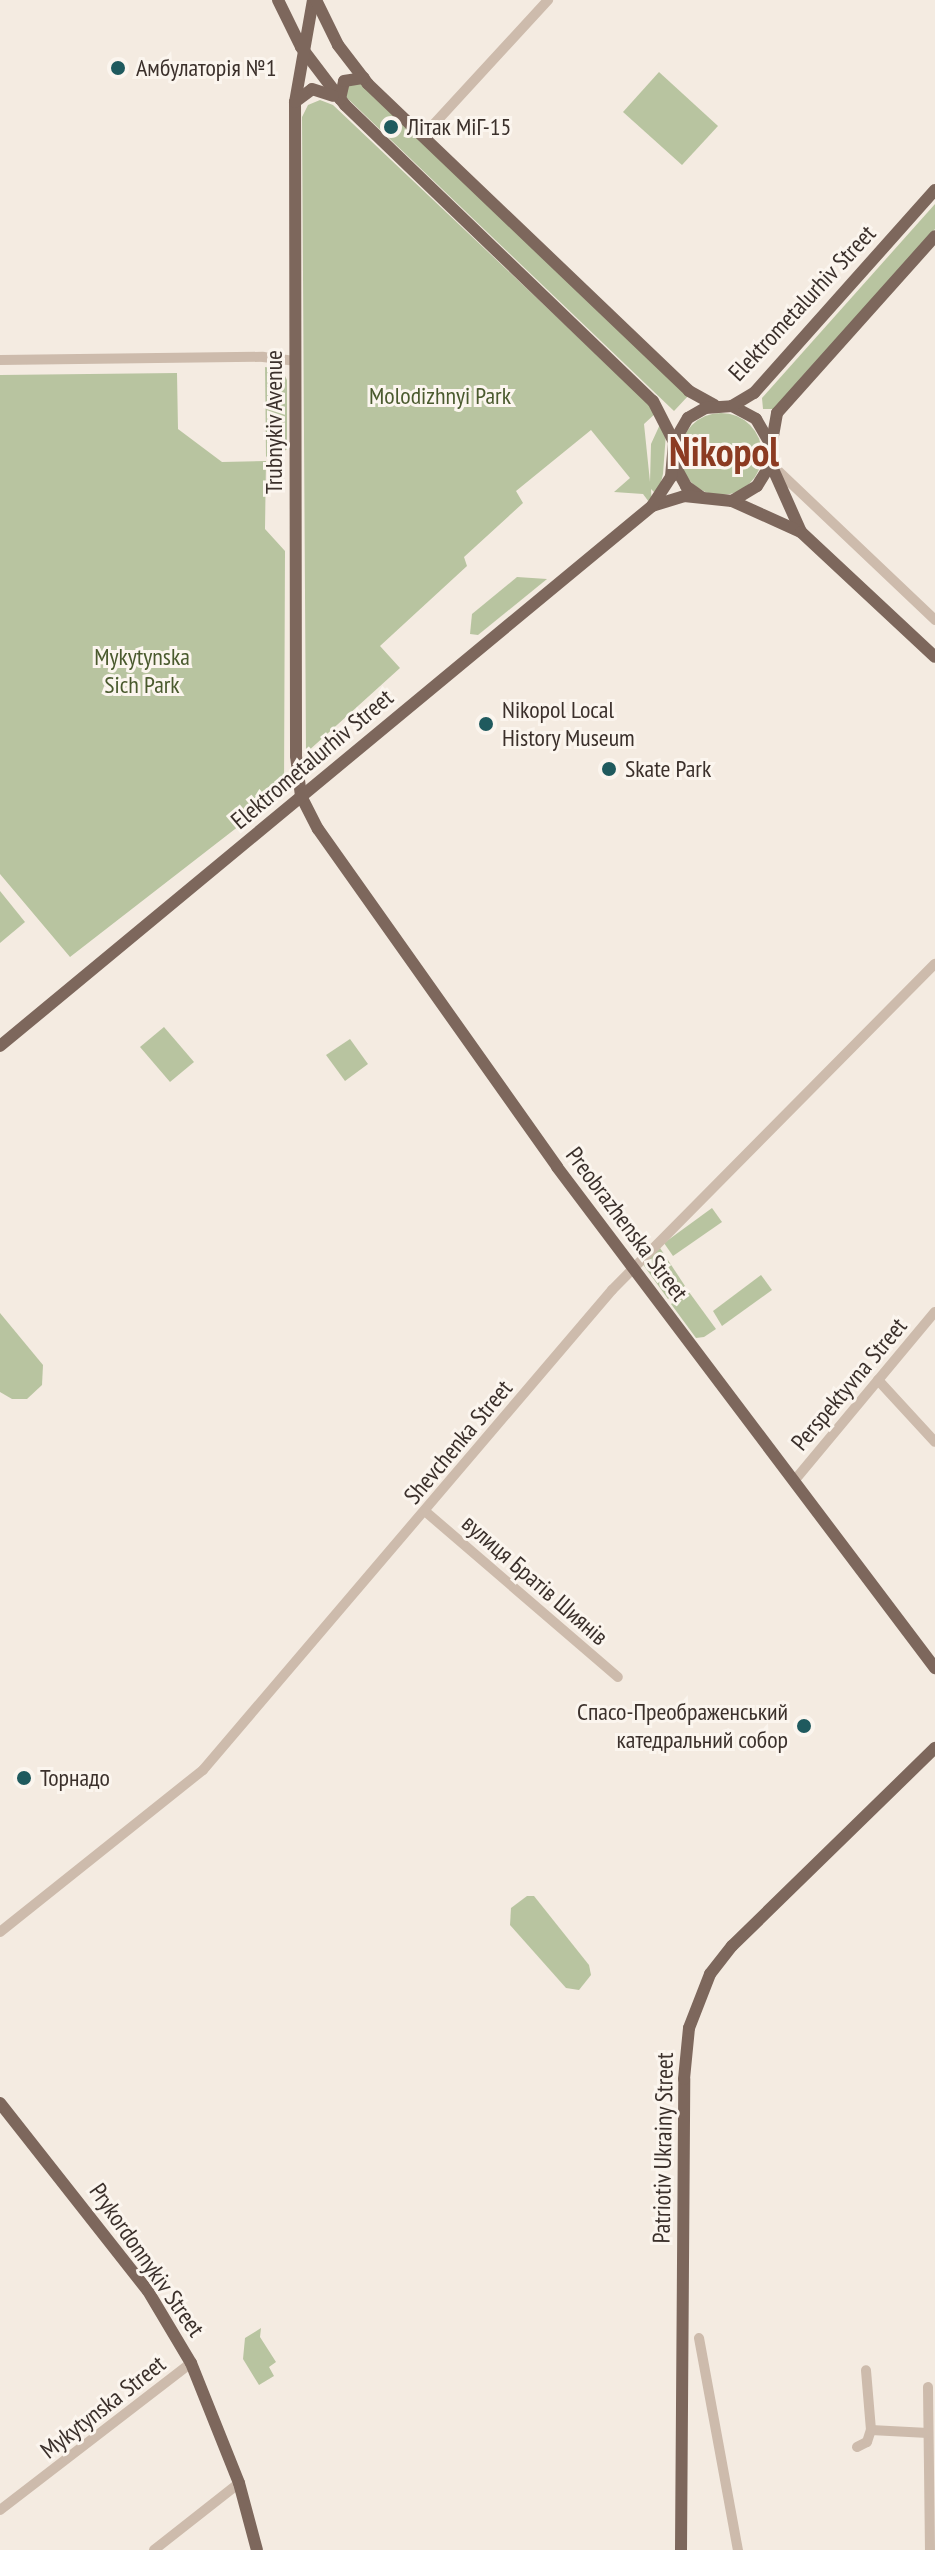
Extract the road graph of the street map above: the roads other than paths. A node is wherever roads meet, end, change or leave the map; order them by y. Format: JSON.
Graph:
{"nodes":[{"id":1,"x":278,"y":0,"type":"edge"},
{"id":2,"x":314,"y":0,"type":"edge"},
{"id":3,"x":548,"y":0,"type":"edge"},
{"id":4,"x":301,"y":47,"type":"junction"},
{"id":5,"x":364,"y":78,"type":"junction"},
{"id":6,"x":295,"y":102,"type":"junction"},
{"id":7,"x":342,"y":102,"type":"junction"},
{"id":8,"x":423,"y":136,"type":"junction"},
{"id":9,"x":935,"y":190,"type":"edge"},
{"id":10,"x":935,"y":236,"type":"edge"},
{"id":11,"x":0,"y":360,"type":"edge"},
{"id":12,"x":295,"y":361,"type":"junction"},
{"id":13,"x":714,"y":405,"type":"junction"},
{"id":14,"x":732,"y":406,"type":"junction"},
{"id":15,"x":674,"y":442,"type":"junction"},
{"id":16,"x":769,"y":443,"type":"junction"},
{"id":17,"x":772,"y":464,"type":"junction"},
{"id":18,"x":675,"y":466,"type":"junction"},
{"id":19,"x":701,"y":497,"type":"junction"},
{"id":20,"x":732,"y":501,"type":"junction"},
{"id":21,"x":652,"y":506,"type":"junction"},
{"id":22,"x":801,"y":532,"type":"junction"},
{"id":23,"x":935,"y":620,"type":"edge"},
{"id":24,"x":935,"y":657,"type":"edge"},
{"id":25,"x":301,"y":796,"type":"junction"},
{"id":26,"x":935,"y":964,"type":"edge"},
{"id":27,"x":0,"y":1046,"type":"edge"},
{"id":28,"x":632,"y":1268,"type":"junction"},
{"id":29,"x":935,"y":1312,"type":"edge"},
{"id":30,"x":878,"y":1380,"type":"junction"},
{"id":31,"x":935,"y":1442,"type":"edge"},
{"id":32,"x":794,"y":1481,"type":"junction"},
{"id":33,"x":426,"y":1512,"type":"junction"},
{"id":34,"x":935,"y":1668,"type":"edge"},
{"id":35,"x":618,"y":1677,"type":"dead end"},
{"id":36,"x":935,"y":1748,"type":"edge"},
{"id":37,"x":0,"y":1932,"type":"edge"},
{"id":38,"x":0,"y":2103,"type":"edge"},
{"id":39,"x":699,"y":2338,"type":"dead end"},
{"id":40,"x":191,"y":2363,"type":"junction"},
{"id":41,"x":866,"y":2370,"type":"dead end"},
{"id":42,"x":928,"y":2387,"type":"dead end"},
{"id":43,"x":871,"y":2430,"type":"junction"},
{"id":44,"x":928,"y":2433,"type":"junction"},
{"id":45,"x":857,"y":2447,"type":"dead end"},
{"id":46,"x":239,"y":2483,"type":"junction"},
{"id":47,"x":0,"y":2510,"type":"edge"},
{"id":48,"x":154,"y":2550,"type":"edge"},
{"id":49,"x":257,"y":2550,"type":"edge"},
{"id":50,"x":681,"y":2550,"type":"edge"},
{"id":51,"x":738,"y":2550,"type":"edge"},
{"id":52,"x":930,"y":2550,"type":"edge"}],
"edges":[{"from":1,"to":4,"type":"main road"},
{"from":2,"to":4,"type":"main road","name":"Trubnykiv Avenue"},
{"from":2,"to":5,"type":"main road","name":"Trubnykiv Avenue"},
{"from":3,"to":8,"type":"street"},
{"from":4,"to":6,"type":"main road","name":"Trubnykiv Avenue"},
{"from":4,"to":7,"type":"main road"},
{"from":5,"to":7,"type":"main road"},
{"from":5,"to":8,"type":"main road","name":"Trubnykiv Avenue"},
{"from":6,"to":7,"type":"main road"},
{"from":6,"to":12,"type":"main road","name":"Trubnykiv Avenue"},
{"from":7,"to":15,"type":"main road"},
{"from":8,"to":13,"type":"main road","name":"Trubnykiv Avenue"},
{"from":9,"to":14,"type":"main road","name":"Elektrometalurhiv Street"},
{"from":10,"to":16,"type":"main road"},
{"from":11,"to":12,"type":"street"},
{"from":12,"to":25,"type":"main road","name":"Trubnykiv Avenue"},
{"from":13,"to":14,"type":"main road","name":"Elektrometalurhiv Street"},
{"from":13,"to":15,"type":"main road","name":"Elektrometalurhiv Street"},
{"from":14,"to":16,"type":"main road"},
{"from":15,"to":18,"type":"main road"},
{"from":16,"to":17,"type":"main road"},
{"from":17,"to":20,"type":"main road"},
{"from":17,"to":22,"type":"main road"},
{"from":17,"to":23,"type":"street"},
{"from":18,"to":19,"type":"main road"},
{"from":18,"to":21,"type":"main road","name":"Elektrometalurhiv Street"},
{"from":19,"to":20,"type":"main road","name":"Elektrometalurhiv Street"},
{"from":19,"to":21,"type":"main road","name":"Elektrometalurhiv Street"},
{"from":20,"to":22,"type":"main road","name":"Elektrometalurhiv Street"},
{"from":21,"to":25,"type":"main road","name":"Elektrometalurhiv Street"},
{"from":22,"to":24,"type":"main road"},
{"from":25,"to":27,"type":"main road","name":"Elektrometalurhiv Street"},
{"from":25,"to":28,"type":"main road","name":"Preobrazhenska Street"},
{"from":26,"to":28,"type":"street","name":"Shevchenka Street"},
{"from":28,"to":32,"type":"main road","name":"Preobrazhenska Street"},
{"from":28,"to":33,"type":"street","name":"Shevchenka Street"},
{"from":29,"to":30,"type":"street","name":"Perspektyvna Street"},
{"from":30,"to":31,"type":"street"},
{"from":30,"to":32,"type":"street","name":"Perspektyvna Street"},
{"from":32,"to":34,"type":"main road","name":"Preobrazhenska Street"},
{"from":33,"to":35,"type":"street","name":"вулиця Братів Шиянів"},
{"from":33,"to":37,"type":"street","name":"Shevchenka Street"},
{"from":36,"to":50,"type":"main road","name":"Patriotiv Ukrainy Street"},
{"from":38,"to":40,"type":"main road","name":"Prykordonnykiv Street"},
{"from":39,"to":51,"type":"street"},
{"from":40,"to":46,"type":"main road","name":"Prykordonnykiv Street"},
{"from":40,"to":47,"type":"street","name":"Mykytynska Street"},
{"from":41,"to":43,"type":"street"},
{"from":42,"to":44,"type":"street"},
{"from":43,"to":44,"type":"street"},
{"from":43,"to":45,"type":"street"},
{"from":44,"to":52,"type":"street"},
{"from":46,"to":48,"type":"street"},
{"from":46,"to":49,"type":"main road","name":"Prykordonnykiv Street"}]}
